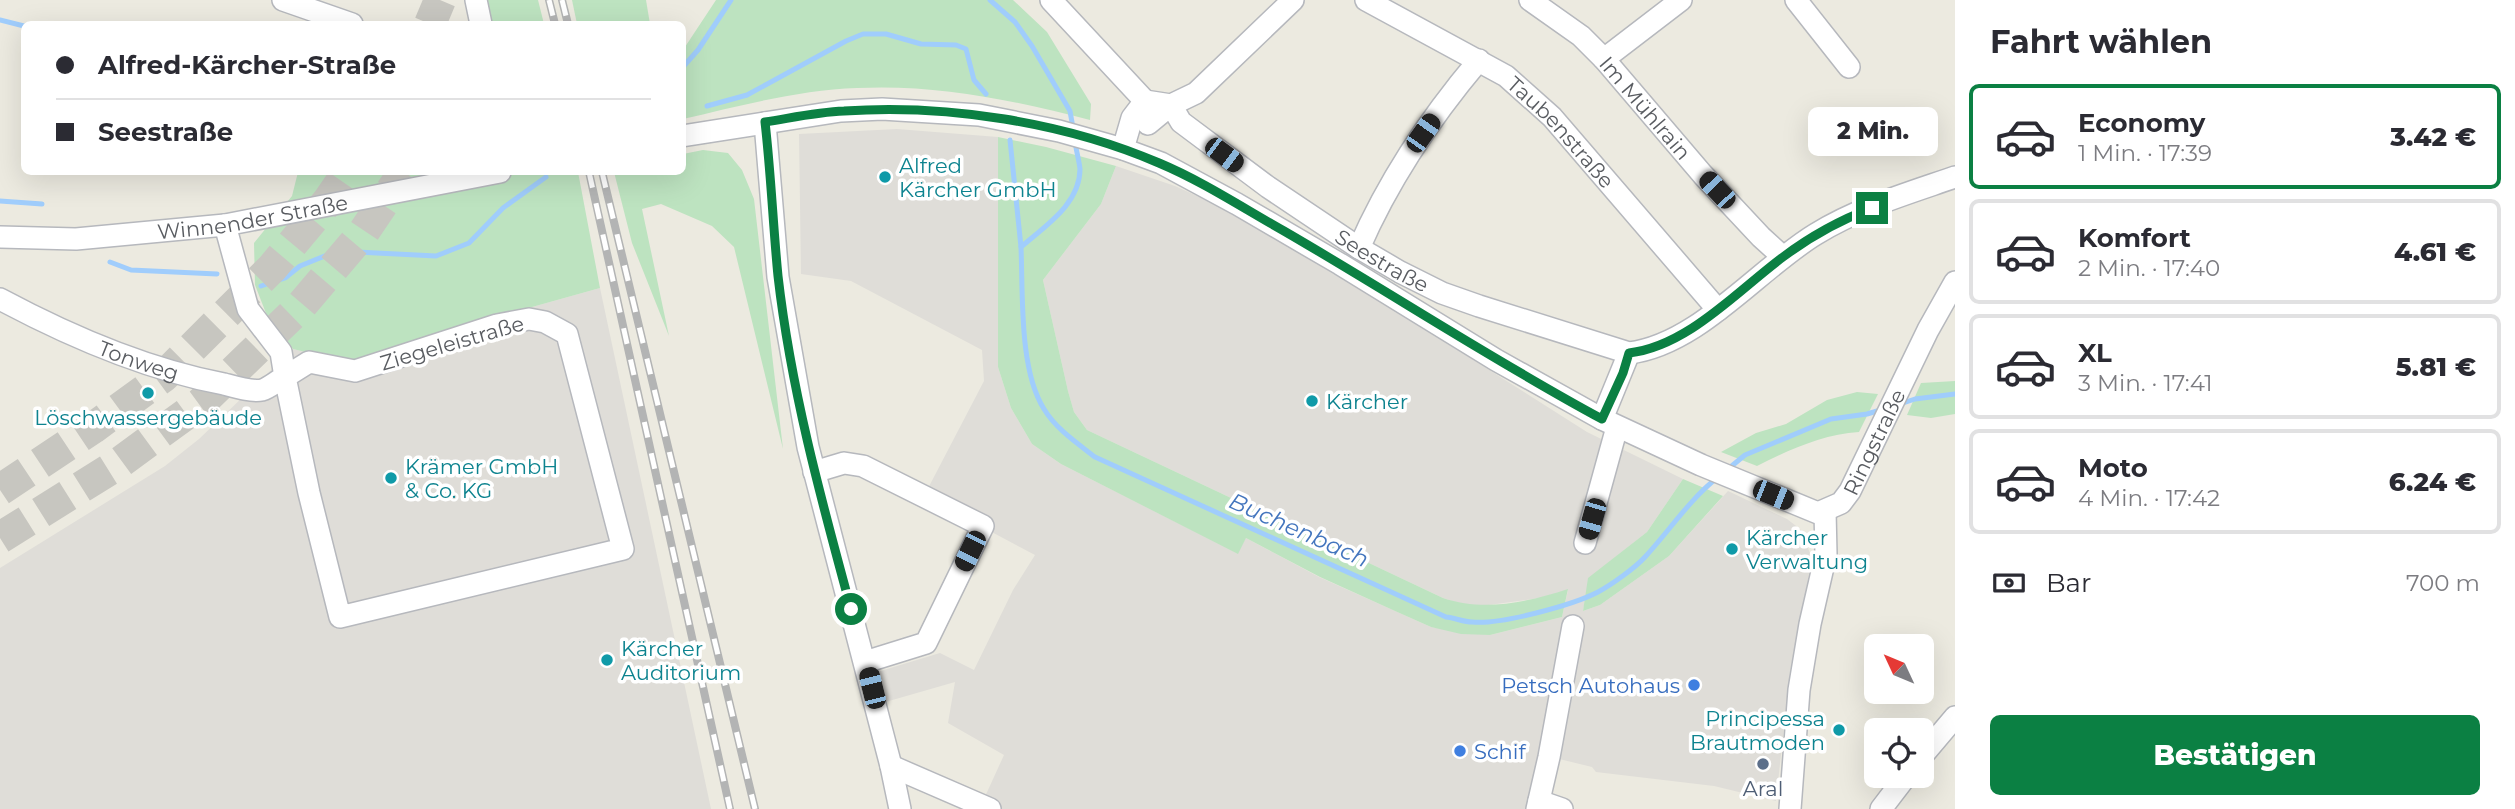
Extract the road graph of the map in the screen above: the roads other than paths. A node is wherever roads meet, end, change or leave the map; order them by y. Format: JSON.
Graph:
{"nodes":[{"id":1,"x":283,"y":0,"type":"edge"},
{"id":2,"x":476,"y":0,"type":"edge"},
{"id":3,"x":1051,"y":0,"type":"edge"},
{"id":4,"x":1293,"y":0,"type":"edge"},
{"id":5,"x":1366,"y":0,"type":"edge"},
{"id":6,"x":1530,"y":0,"type":"edge"},
{"id":7,"x":1796,"y":0,"type":"edge"},
{"id":8,"x":1679,"y":1,"type":"edge"},
{"id":9,"x":1270,"y":8,"type":"edge"},
{"id":10,"x":343,"y":21,"type":"edge"},
{"id":11,"x":480,"y":21,"type":"edge"},
{"id":12,"x":1604,"y":59,"type":"junction"},
{"id":13,"x":1479,"y":60,"type":"junction"},
{"id":14,"x":1849,"y":67,"type":"dead end"},
{"id":15,"x":1145,"y":101,"type":"junction"},
{"id":16,"x":1176,"y":113,"type":"junction"},
{"id":17,"x":765,"y":122,"type":"junction"},
{"id":18,"x":1148,"y":124,"type":"junction"},
{"id":19,"x":686,"y":134,"type":"edge"},
{"id":20,"x":1130,"y":152,"type":"junction"},
{"id":21,"x":484,"y":175,"type":"edge"},
{"id":22,"x":1955,"y":177,"type":"edge"},
{"id":23,"x":225,"y":225,"type":"junction"},
{"id":24,"x":0,"y":237,"type":"edge"},
{"id":25,"x":1359,"y":248,"type":"junction"},
{"id":26,"x":1783,"y":257,"type":"junction"},
{"id":27,"x":1955,"y":282,"type":"edge"},
{"id":28,"x":0,"y":299,"type":"edge"},
{"id":29,"x":1718,"y":310,"type":"junction"},
{"id":30,"x":1629,"y":353,"type":"junction"},
{"id":31,"x":285,"y":377,"type":"junction"},
{"id":32,"x":1610,"y":423,"type":"junction"},
{"id":33,"x":814,"y":472,"type":"junction"},
{"id":34,"x":1825,"y":511,"type":"junction"},
{"id":35,"x":1585,"y":544,"type":"dead end"},
{"id":36,"x":1573,"y":626,"type":"dead end"},
{"id":37,"x":865,"y":662,"type":"junction"},
{"id":38,"x":1955,"y":717,"type":"edge"},
{"id":39,"x":1934,"y":742,"type":"edge"},
{"id":40,"x":891,"y":766,"type":"junction"},
{"id":41,"x":1897,"y":788,"type":"edge"},
{"id":42,"x":1538,"y":805,"type":"edge"},
{"id":43,"x":900,"y":809,"type":"edge"},
{"id":44,"x":990,"y":809,"type":"edge"},
{"id":45,"x":1562,"y":809,"type":"edge"},
{"id":46,"x":1790,"y":809,"type":"edge"},
{"id":47,"x":1881,"y":809,"type":"edge"}],
"edges":[{"from":1,"to":10,"type":"street"},
{"from":2,"to":11,"type":"street"},
{"from":3,"to":15,"type":"street"},
{"from":4,"to":9,"type":"street"},
{"from":5,"to":13,"type":"street","name":"Taubenstraße"},
{"from":6,"to":12,"type":"street","name":"Im Mühlrain"},
{"from":7,"to":14,"type":"street"},
{"from":8,"to":12,"type":"street"},
{"from":9,"to":16,"type":"street"},
{"from":12,"to":26,"type":"street","name":"Im Mühlrain"},
{"from":13,"to":25,"type":"street"},
{"from":13,"to":29,"type":"street","name":"Taubenstraße"},
{"from":15,"to":16,"type":"street"},
{"from":15,"to":18,"type":"street"},
{"from":15,"to":20,"type":"street"},
{"from":16,"to":18,"type":"street"},
{"from":16,"to":25,"type":"street","name":"Seestraße"},
{"from":17,"to":19,"type":"street"},
{"from":17,"to":20,"type":"street"},
{"from":17,"to":33,"type":"street"},
{"from":18,"to":20,"type":"street"},
{"from":20,"to":32,"type":"street"},
{"from":21,"to":23,"type":"street","name":"Winnender Straße"},
{"from":22,"to":26,"type":"street"},
{"from":23,"to":24,"type":"street","name":"Winnender Straße"},
{"from":23,"to":31,"type":"street"},
{"from":25,"to":30,"type":"street","name":"Seestraße"},
{"from":26,"to":29,"type":"street"},
{"from":27,"to":34,"type":"street","name":"Ringstraße"},
{"from":28,"to":31,"type":"street","name":"Tonweg"},
{"from":29,"to":30,"type":"street"},
{"from":30,"to":32,"type":"street"},
{"from":31,"to":31,"type":"street","name":"Ziegeleistraße"},
{"from":32,"to":34,"type":"street"},
{"from":32,"to":35,"type":"street"},
{"from":33,"to":37,"type":"street"},
{"from":33,"to":37,"type":"street"},
{"from":34,"to":46,"type":"street","name":"Ringstraße"},
{"from":36,"to":42,"type":"street"},
{"from":37,"to":40,"type":"street"},
{"from":38,"to":39,"type":"street"},
{"from":40,"to":43,"type":"street"},
{"from":40,"to":44,"type":"street"},
{"from":41,"to":47,"type":"street"},
{"from":42,"to":45,"type":"street"}]}
